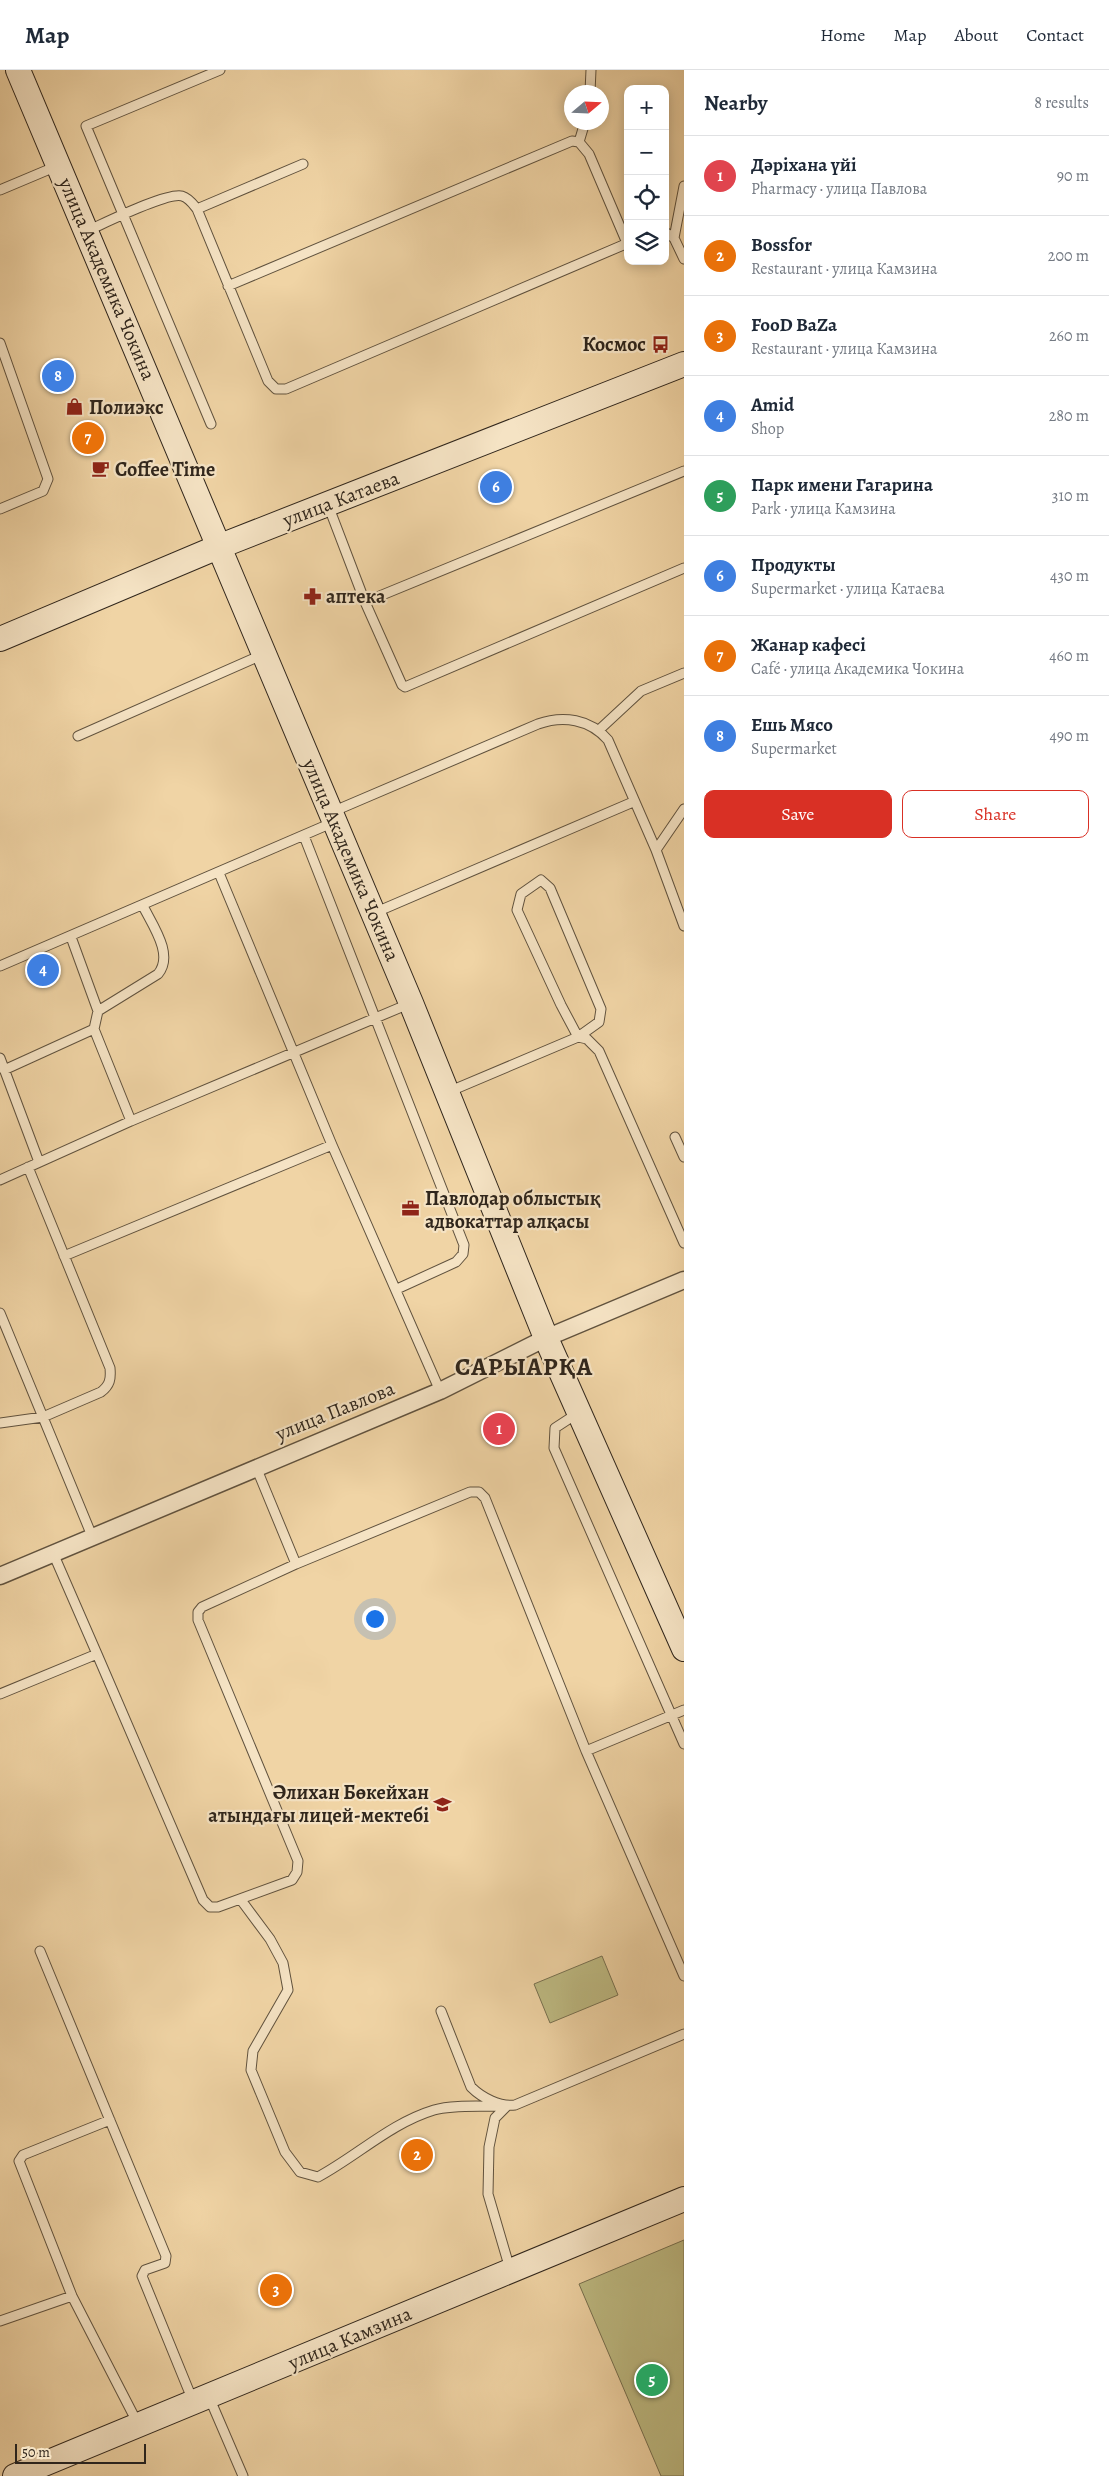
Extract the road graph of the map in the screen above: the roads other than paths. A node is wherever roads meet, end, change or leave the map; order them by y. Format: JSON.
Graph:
{"nodes":[{"id":1,"x":18,"y":70,"type":"edge"},
{"id":2,"x":220,"y":70,"type":"edge"},
{"id":3,"x":591,"y":70,"type":"edge"},
{"id":4,"x":590,"y":85,"type":"edge"},
{"id":5,"x":583,"y":130,"type":"edge"},
{"id":6,"x":579,"y":142,"type":"junction"},
{"id":7,"x":303,"y":164,"type":"dead end"},
{"id":8,"x":59,"y":165,"type":"junction"},
{"id":9,"x":684,"y":186,"type":"edge"},
{"id":10,"x":0,"y":190,"type":"edge"},
{"id":11,"x":197,"y":209,"type":"junction"},
{"id":12,"x":124,"y":215,"type":"junction"},
{"id":13,"x":87,"y":231,"type":"junction"},
{"id":14,"x":669,"y":235,"type":"edge"},
{"id":15,"x":624,"y":236,"type":"edge"},
{"id":16,"x":674,"y":238,"type":"junction"},
{"id":17,"x":624,"y":244,"type":"edge"},
{"id":18,"x":684,"y":259,"type":"edge"},
{"id":19,"x":228,"y":286,"type":"junction"},
{"id":20,"x":0,"y":344,"type":"edge"},
{"id":21,"x":684,"y":364,"type":"edge"},
{"id":22,"x":211,"y":424,"type":"dead end"},
{"id":23,"x":684,"y":471,"type":"edge"},
{"id":24,"x":328,"y":505,"type":"junction"},
{"id":25,"x":0,"y":509,"type":"edge"},
{"id":26,"x":218,"y":547,"type":"junction"},
{"id":27,"x":684,"y":568,"type":"edge"},
{"id":28,"x":366,"y":602,"type":"junction"},
{"id":29,"x":0,"y":639,"type":"edge"},
{"id":30,"x":264,"y":654,"type":"junction"},
{"id":31,"x":684,"y":673,"type":"edge"},
{"id":32,"x":599,"y":730,"type":"junction"},
{"id":33,"x":78,"y":736,"type":"dead end"},
{"id":34,"x":633,"y":802,"type":"junction"},
{"id":35,"x":684,"y":809,"type":"edge"},
{"id":36,"x":332,"y":817,"type":"junction"},
{"id":37,"x":304,"y":836,"type":"junction"},
{"id":38,"x":656,"y":850,"type":"junction"},
{"id":39,"x":219,"y":873,"type":"junction"},
{"id":40,"x":143,"y":906,"type":"junction"},
{"id":41,"x":373,"y":913,"type":"junction"},
{"id":42,"x":684,"y":926,"type":"edge"},
{"id":43,"x":71,"y":936,"type":"junction"},
{"id":44,"x":0,"y":966,"type":"edge"},
{"id":45,"x":411,"y":1003,"type":"junction"},
{"id":46,"x":98,"y":1011,"type":"junction"},
{"id":47,"x":377,"y":1018,"type":"junction"},
{"id":48,"x":94,"y":1029,"type":"junction"},
{"id":49,"x":578,"y":1037,"type":"junction"},
{"id":50,"x":294,"y":1053,"type":"junction"},
{"id":51,"x":0,"y":1058,"type":"edge"},
{"id":52,"x":4,"y":1070,"type":"junction"},
{"id":53,"x":447,"y":1092,"type":"junction"},
{"id":54,"x":132,"y":1121,"type":"junction"},
{"id":55,"x":675,"y":1137,"type":"dead end"},
{"id":56,"x":332,"y":1145,"type":"junction"},
{"id":57,"x":684,"y":1158,"type":"edge"},
{"id":58,"x":39,"y":1162,"type":"junction"},
{"id":59,"x":28,"y":1167,"type":"junction"},
{"id":60,"x":0,"y":1180,"type":"edge"},
{"id":61,"x":684,"y":1243,"type":"edge"},
{"id":62,"x":64,"y":1256,"type":"junction"},
{"id":63,"x":684,"y":1280,"type":"edge"},
{"id":64,"x":397,"y":1289,"type":"junction"},
{"id":65,"x":0,"y":1313,"type":"edge"},
{"id":66,"x":546,"y":1338,"type":"junction"},
{"id":67,"x":440,"y":1391,"type":"junction"},
{"id":68,"x":578,"y":1413,"type":"junction"},
{"id":69,"x":43,"y":1417,"type":"junction"},
{"id":70,"x":0,"y":1423,"type":"edge"},
{"id":71,"x":256,"y":1467,"type":"junction"},
{"id":72,"x":92,"y":1536,"type":"junction"},
{"id":73,"x":53,"y":1553,"type":"junction"},
{"id":74,"x":296,"y":1564,"type":"junction"},
{"id":75,"x":0,"y":1576,"type":"edge"},
{"id":76,"x":684,"y":1650,"type":"edge"},
{"id":77,"x":97,"y":1654,"type":"junction"},
{"id":78,"x":0,"y":1694,"type":"edge"},
{"id":79,"x":684,"y":1710,"type":"edge"},
{"id":80,"x":671,"y":1716,"type":"junction"},
{"id":81,"x":684,"y":1744,"type":"edge"},
{"id":82,"x":586,"y":1751,"type":"junction"},
{"id":83,"x":240,"y":1900,"type":"junction"},
{"id":84,"x":40,"y":1951,"type":"dead end"},
{"id":85,"x":684,"y":1976,"type":"edge"},
{"id":86,"x":441,"y":2010,"type":"dead end"},
{"id":87,"x":684,"y":2034,"type":"edge"},
{"id":88,"x":507,"y":2106,"type":"junction"},
{"id":89,"x":110,"y":2120,"type":"junction"},
{"id":90,"x":684,"y":2199,"type":"edge"},
{"id":91,"x":510,"y":2271,"type":"junction"},
{"id":92,"x":72,"y":2296,"type":"junction"},
{"id":93,"x":0,"y":2321,"type":"edge"},
{"id":94,"x":202,"y":2400,"type":"junction"},
{"id":95,"x":139,"y":2426,"type":"junction"},
{"id":96,"x":15,"y":2476,"type":"edge"},
{"id":97,"x":243,"y":2476,"type":"edge"}],
"edges":[{"from":1,"to":8,"type":"main road","name":"улица Академика Чокина"},
{"from":2,"to":12,"type":"lane"},
{"from":3,"to":4,"type":"lane"},
{"from":5,"to":6,"type":"lane"},
{"from":6,"to":15,"type":"lane"},
{"from":6,"to":19,"type":"lane"},
{"from":7,"to":11,"type":"lane"},
{"from":8,"to":10,"type":"lane"},
{"from":8,"to":13,"type":"main road","name":"улица Академика Чокина"},
{"from":9,"to":16,"type":"lane"},
{"from":11,"to":12,"type":"lane"},
{"from":11,"to":19,"type":"lane"},
{"from":12,"to":13,"type":"lane"},
{"from":12,"to":22,"type":"lane"},
{"from":13,"to":26,"type":"main road","name":"улица Академика Чокина"},
{"from":14,"to":16,"type":"lane"},
{"from":16,"to":18,"type":"lane"},
{"from":17,"to":19,"type":"lane"},
{"from":20,"to":25,"type":"lane"},
{"from":21,"to":24,"type":"main road","name":"улица Катаева"},
{"from":23,"to":28,"type":"lane"},
{"from":24,"to":26,"type":"main road","name":"улица Катаева"},
{"from":24,"to":28,"type":"lane"},
{"from":26,"to":29,"type":"main road","name":"улица Катаева"},
{"from":26,"to":30,"type":"main road","name":"улица Академика Чокина"},
{"from":27,"to":28,"type":"lane"},
{"from":30,"to":33,"type":"lane"},
{"from":30,"to":36,"type":"main road","name":"улица Академика Чокина"},
{"from":31,"to":32,"type":"lane"},
{"from":32,"to":34,"type":"lane"},
{"from":32,"to":36,"type":"lane"},
{"from":34,"to":38,"type":"lane"},
{"from":34,"to":41,"type":"lane"},
{"from":35,"to":38,"type":"lane"},
{"from":36,"to":37,"type":"lane"},
{"from":36,"to":41,"type":"main road","name":"улица Академика Чокина"},
{"from":37,"to":39,"type":"lane"},
{"from":37,"to":47,"type":"lane"},
{"from":38,"to":42,"type":"lane"},
{"from":39,"to":40,"type":"lane"},
{"from":39,"to":50,"type":"lane"},
{"from":40,"to":43,"type":"lane"},
{"from":40,"to":46,"type":"lane"},
{"from":41,"to":45,"type":"main road","name":"улица Академика Чокина"},
{"from":43,"to":44,"type":"lane"},
{"from":43,"to":46,"type":"lane"},
{"from":45,"to":47,"type":"lane"},
{"from":45,"to":53,"type":"main road","name":"улица Академика Чокина"},
{"from":46,"to":48,"type":"lane"},
{"from":47,"to":50,"type":"lane"},
{"from":47,"to":64,"type":"lane"},
{"from":48,"to":52,"type":"lane"},
{"from":48,"to":54,"type":"lane"},
{"from":49,"to":49,"type":"lane"},
{"from":49,"to":53,"type":"lane"},
{"from":49,"to":61,"type":"lane"},
{"from":50,"to":54,"type":"lane"},
{"from":50,"to":56,"type":"lane"},
{"from":51,"to":52,"type":"lane"},
{"from":52,"to":58,"type":"lane"},
{"from":53,"to":66,"type":"main road","name":"улица Академика Чокина"},
{"from":54,"to":58,"type":"lane"},
{"from":55,"to":57,"type":"lane"},
{"from":56,"to":62,"type":"lane"},
{"from":56,"to":64,"type":"lane"},
{"from":58,"to":59,"type":"lane"},
{"from":59,"to":60,"type":"lane"},
{"from":59,"to":62,"type":"lane"},
{"from":62,"to":69,"type":"lane"},
{"from":63,"to":66,"type":"street","name":"улица Павлова"},
{"from":64,"to":67,"type":"lane"},
{"from":65,"to":69,"type":"lane"},
{"from":66,"to":67,"type":"street","name":"улица Павлова"},
{"from":66,"to":68,"type":"main road","name":"улица Академика Чокина"},
{"from":67,"to":71,"type":"street","name":"улица Павлова"},
{"from":68,"to":76,"type":"main road","name":"улица Академика Чокина"},
{"from":68,"to":80,"type":"lane"},
{"from":69,"to":70,"type":"lane"},
{"from":69,"to":72,"type":"lane"},
{"from":71,"to":72,"type":"street","name":"улица Павлова"},
{"from":71,"to":74,"type":"lane"},
{"from":72,"to":73,"type":"street","name":"улица Павлова"},
{"from":73,"to":75,"type":"street","name":"улица Павлова"},
{"from":73,"to":77,"type":"lane"},
{"from":74,"to":82,"type":"lane"},
{"from":74,"to":83,"type":"lane"},
{"from":77,"to":78,"type":"lane"},
{"from":77,"to":83,"type":"lane"},
{"from":79,"to":80,"type":"lane"},
{"from":80,"to":81,"type":"lane"},
{"from":80,"to":82,"type":"lane"},
{"from":82,"to":85,"type":"lane"},
{"from":83,"to":88,"type":"lane"},
{"from":84,"to":89,"type":"lane"},
{"from":86,"to":88,"type":"lane"},
{"from":87,"to":88,"type":"lane"},
{"from":88,"to":91,"type":"lane"},
{"from":89,"to":92,"type":"lane"},
{"from":89,"to":94,"type":"lane"},
{"from":90,"to":91,"type":"main road","name":"улица Камзина"},
{"from":91,"to":94,"type":"main road","name":"улица Камзина"},
{"from":92,"to":93,"type":"lane"},
{"from":92,"to":95,"type":"lane"},
{"from":94,"to":95,"type":"main road","name":"улица Камзина"},
{"from":94,"to":97,"type":"lane"},
{"from":95,"to":96,"type":"main road","name":"улица Камзина"}]}
